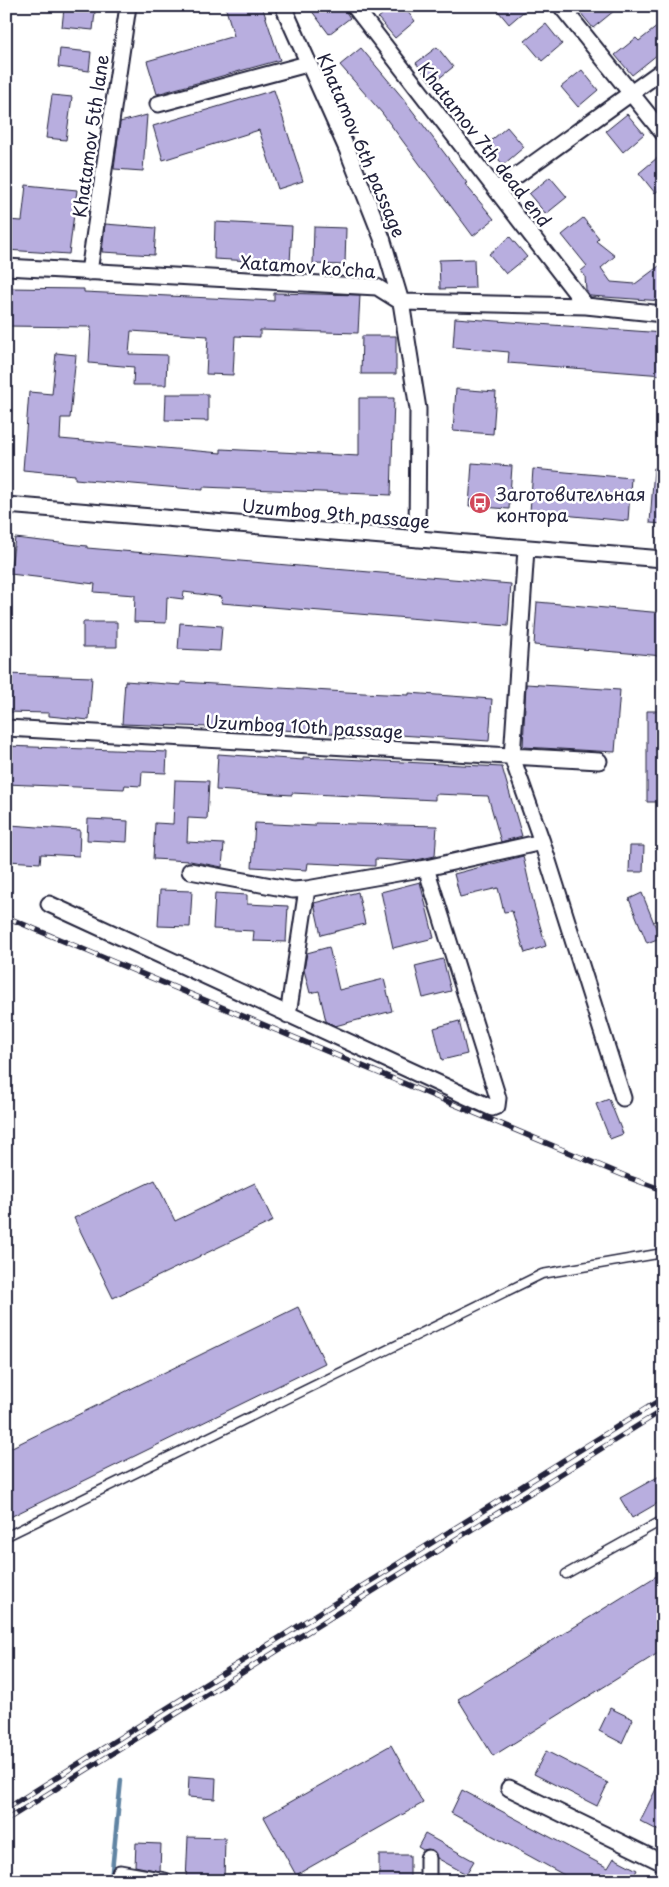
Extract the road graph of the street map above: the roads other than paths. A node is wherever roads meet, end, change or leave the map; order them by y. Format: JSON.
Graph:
{"nodes":[{"id":1,"x":128,"y":6,"type":"edge"},
{"id":2,"x":283,"y":6,"type":"edge"},
{"id":3,"x":354,"y":6,"type":"edge"},
{"id":4,"x":561,"y":6,"type":"edge"},
{"id":5,"x":307,"y":64,"type":"junction"},
{"id":6,"x":663,"y":70,"type":"edge"},
{"id":7,"x":630,"y":93,"type":"junction"},
{"id":8,"x":158,"y":104,"type":"dead end"},
{"id":9,"x":663,"y":133,"type":"edge"},
{"id":10,"x":498,"y":189,"type":"junction"},
{"id":11,"x":6,"y":267,"type":"edge"},
{"id":12,"x":89,"y":272,"type":"junction"},
{"id":13,"x":401,"y":302,"type":"junction"},
{"id":14,"x":586,"y":306,"type":"junction"},
{"id":15,"x":663,"y":314,"type":"edge"},
{"id":16,"x":6,"y":505,"type":"edge"},
{"id":17,"x":417,"y":539,"type":"junction"},
{"id":18,"x":526,"y":549,"type":"junction"},
{"id":19,"x":663,"y":559,"type":"edge"},
{"id":20,"x":6,"y":728,"type":"edge"},
{"id":21,"x":512,"y":757,"type":"junction"},
{"id":22,"x":599,"y":761,"type":"dead end"},
{"id":23,"x":542,"y":842,"type":"junction"},
{"id":24,"x":426,"y":868,"type":"junction"},
{"id":25,"x":190,"y":871,"type":"dead end"},
{"id":26,"x":307,"y":890,"type":"junction"},
{"id":27,"x":49,"y":904,"type":"dead end"},
{"id":28,"x":288,"y":1015,"type":"junction"},
{"id":29,"x":623,"y":1098,"type":"dead end"},
{"id":30,"x":663,"y":1253,"type":"edge"},
{"id":31,"x":663,"y":1520,"type":"edge"},
{"id":32,"x":9,"y":1535,"type":"dead end"},
{"id":33,"x":566,"y":1574,"type":"dead end"},
{"id":34,"x":509,"y":1788,"type":"dead end"},
{"id":35,"x":428,"y":1858,"type":"dead end"},
{"id":36,"x":663,"y":1863,"type":"edge"},
{"id":37,"x":120,"y":1873,"type":"dead end"},
{"id":38,"x":164,"y":1881,"type":"edge"},
{"id":39,"x":428,"y":1881,"type":"edge"}],
"edges":[{"from":1,"to":12,"type":"street","name":"Khatamov 5th lane"},
{"from":2,"to":5,"type":"street","name":"Khatamov 6th passage"},
{"from":3,"to":10,"type":"street","name":"Khatamov 7th dead end"},
{"from":4,"to":7,"type":"street"},
{"from":5,"to":8,"type":"street"},
{"from":5,"to":13,"type":"street","name":"Khatamov 6th passage"},
{"from":6,"to":7,"type":"street"},
{"from":7,"to":9,"type":"street"},
{"from":7,"to":10,"type":"street"},
{"from":10,"to":14,"type":"street","name":"Khatamov 7th dead end"},
{"from":11,"to":12,"type":"street","name":"Xatamov ko'cha"},
{"from":12,"to":13,"type":"street","name":"Xatamov ko'cha"},
{"from":13,"to":14,"type":"street"},
{"from":13,"to":17,"type":"street","name":"Khatamov 6th passage"},
{"from":14,"to":15,"type":"street"},
{"from":16,"to":17,"type":"street","name":"Uzumbog 9th passage"},
{"from":17,"to":18,"type":"street","name":"Uzumbog 9th passage"},
{"from":18,"to":19,"type":"street","name":"Uzumbog 9th passage"},
{"from":18,"to":21,"type":"street"},
{"from":20,"to":21,"type":"street","name":"Uzumbog 10th passage"},
{"from":21,"to":22,"type":"street","name":"Uzumbog 10th passage"},
{"from":21,"to":23,"type":"street"},
{"from":23,"to":24,"type":"street"},
{"from":23,"to":29,"type":"street"},
{"from":24,"to":26,"type":"street"},
{"from":24,"to":28,"type":"street"},
{"from":25,"to":26,"type":"street"},
{"from":26,"to":28,"type":"street"},
{"from":27,"to":28,"type":"street"},
{"from":30,"to":32,"type":"lane"},
{"from":31,"to":33,"type":"lane"},
{"from":34,"to":36,"type":"street"},
{"from":35,"to":39,"type":"street"},
{"from":37,"to":38,"type":"street"}]}
